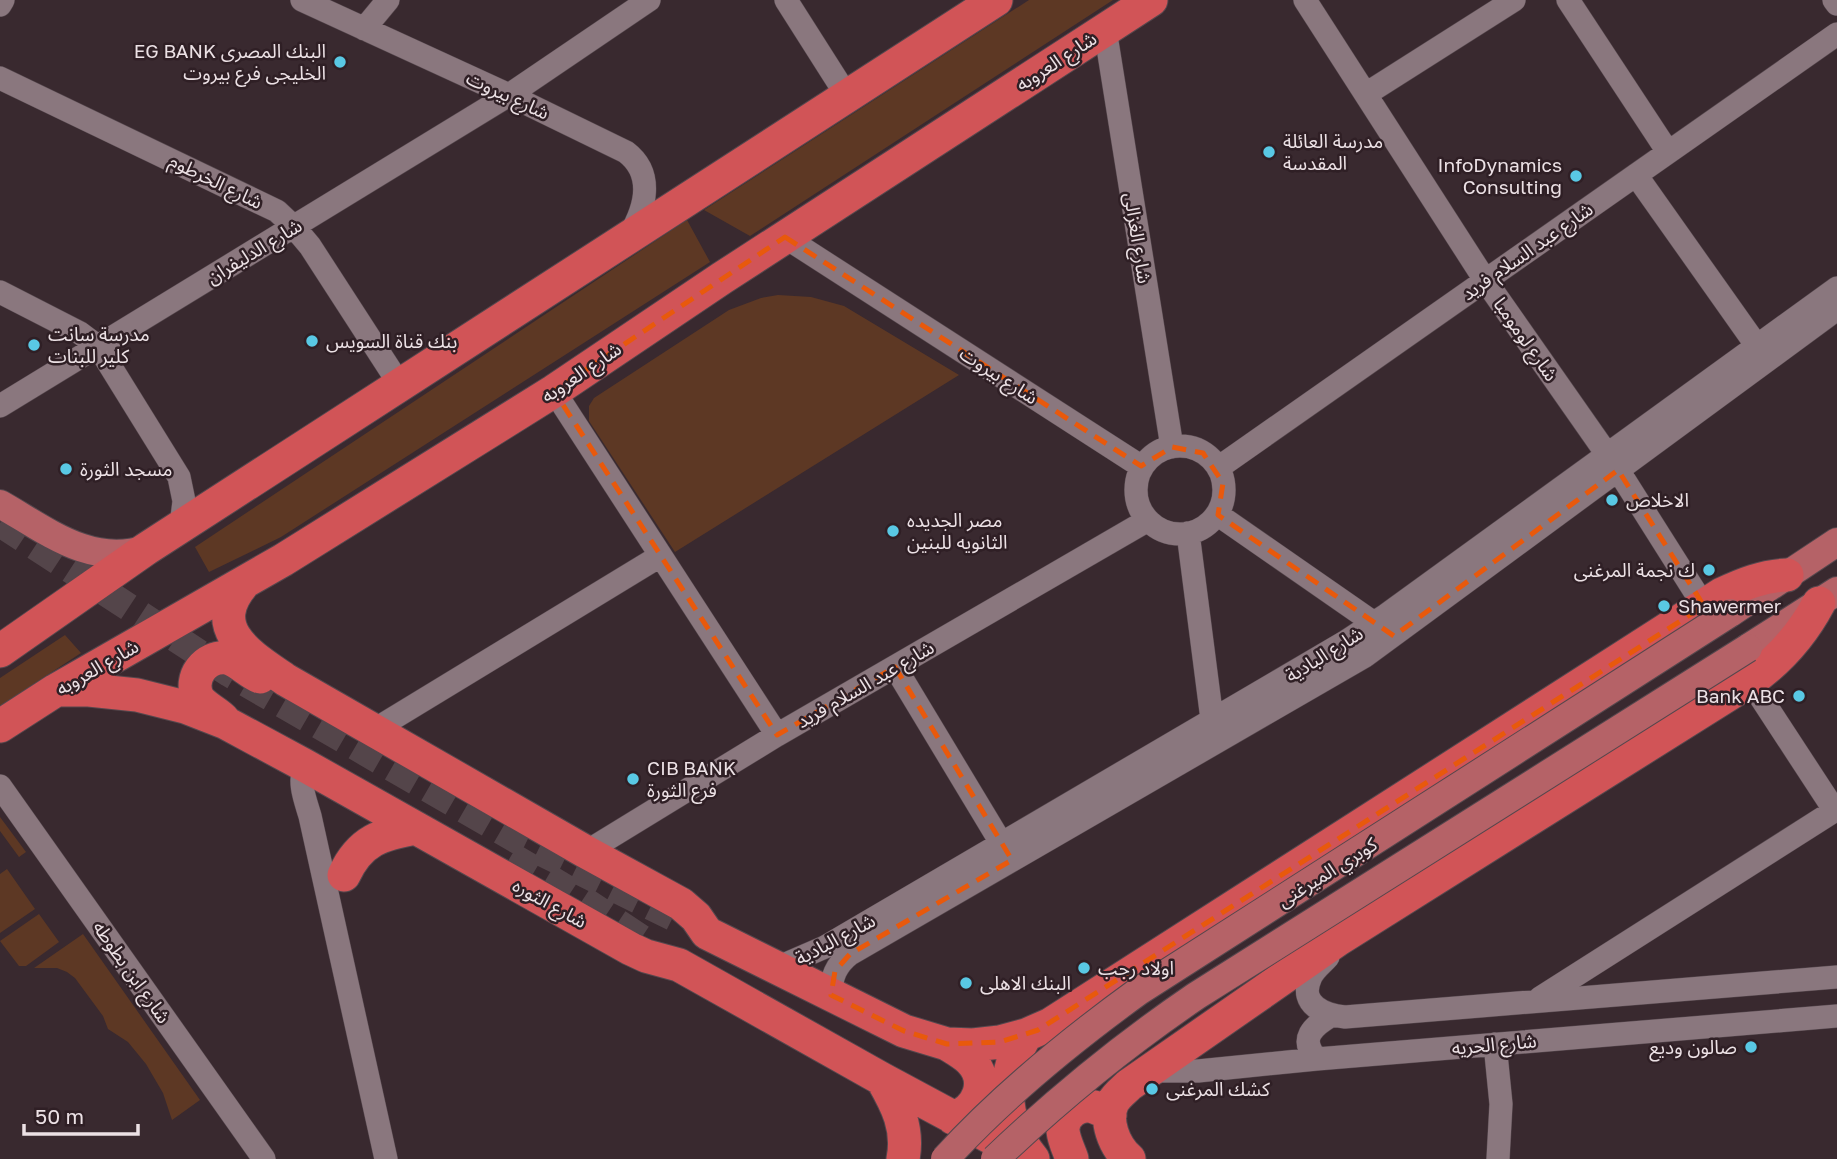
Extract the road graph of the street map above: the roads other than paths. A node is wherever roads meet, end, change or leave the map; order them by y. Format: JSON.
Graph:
{"nodes":[{"id":1,"x":3,"y":0,"type":"edge"},
{"id":2,"x":302,"y":0,"type":"edge"},
{"id":3,"x":388,"y":0,"type":"edge"},
{"id":4,"x":649,"y":0,"type":"edge"},
{"id":5,"x":786,"y":0,"type":"edge"},
{"id":6,"x":996,"y":0,"type":"edge"},
{"id":7,"x":1151,"y":0,"type":"edge"},
{"id":8,"x":1305,"y":0,"type":"edge"},
{"id":9,"x":1514,"y":0,"type":"edge"},
{"id":10,"x":1568,"y":0,"type":"edge"},
{"id":11,"x":0,"y":5,"type":"edge"},
{"id":12,"x":364,"y":29,"type":"junction"},
{"id":13,"x":1105,"y":29,"type":"junction"},
{"id":14,"x":1837,"y":34,"type":"edge"},
{"id":15,"x":0,"y":78,"type":"edge"},
{"id":16,"x":1366,"y":94,"type":"junction"},
{"id":17,"x":509,"y":95,"type":"junction"},
{"id":18,"x":847,"y":96,"type":"junction"},
{"id":19,"x":1668,"y":152,"type":"junction"},
{"id":20,"x":1636,"y":175,"type":"junction"},
{"id":21,"x":294,"y":227,"type":"junction"},
{"id":22,"x":785,"y":237,"type":"junction"},
{"id":23,"x":628,"y":238,"type":"junction"},
{"id":24,"x":1485,"y":281,"type":"junction"},
{"id":25,"x":1837,"y":288,"type":"edge"},
{"id":26,"x":0,"y":292,"type":"edge"},
{"id":27,"x":1837,"y":309,"type":"edge"},
{"id":28,"x":1757,"y":346,"type":"junction"},
{"id":29,"x":97,"y":347,"type":"junction"},
{"id":30,"x":400,"y":385,"type":"junction"},
{"id":31,"x":554,"y":391,"type":"junction"},
{"id":32,"x":0,"y":406,"type":"edge"},
{"id":33,"x":1172,"y":447,"type":"junction"},
{"id":34,"x":1612,"y":462,"type":"junction"},
{"id":35,"x":1142,"y":467,"type":"junction"},
{"id":36,"x":1218,"y":468,"type":"junction"},
{"id":37,"x":0,"y":504,"type":"edge"},
{"id":38,"x":1217,"y":514,"type":"junction"},
{"id":39,"x":1148,"y":520,"type":"junction"},
{"id":40,"x":181,"y":526,"type":"junction"},
{"id":41,"x":1188,"y":533,"type":"junction"},
{"id":42,"x":1837,"y":542,"type":"edge"},
{"id":43,"x":146,"y":549,"type":"junction"},
{"id":44,"x":660,"y":555,"type":"junction"},
{"id":45,"x":1787,"y":575,"type":"joint"},
{"id":46,"x":243,"y":584,"type":"junction"},
{"id":47,"x":1828,"y":597,"type":"edge"},
{"id":48,"x":1717,"y":609,"type":"junction"},
{"id":49,"x":1374,"y":623,"type":"junction"},
{"id":50,"x":1394,"y":636,"type":"junction"},
{"id":51,"x":0,"y":651,"type":"edge"},
{"id":52,"x":895,"y":667,"type":"junction"},
{"id":53,"x":286,"y":680,"type":"junction"},
{"id":54,"x":1750,"y":681,"type":"junction"},
{"id":55,"x":56,"y":690,"type":"junction"},
{"id":56,"x":226,"y":723,"type":"junction"},
{"id":57,"x":0,"y":726,"type":"edge"},
{"id":58,"x":374,"y":730,"type":"junction"},
{"id":59,"x":1214,"y":732,"type":"junction"},
{"id":60,"x":777,"y":735,"type":"junction"},
{"id":61,"x":304,"y":765,"type":"junction"},
{"id":62,"x":0,"y":786,"type":"edge"},
{"id":63,"x":1836,"y":810,"type":"edge"},
{"id":64,"x":416,"y":828,"type":"junction"},
{"id":65,"x":1329,"y":846,"type":"junction"},
{"id":66,"x":586,"y":852,"type":"junction"},
{"id":67,"x":1007,"y":852,"type":"junction"},
{"id":68,"x":344,"y":874,"type":"dead end"},
{"id":69,"x":1380,"y":914,"type":"junction"},
{"id":70,"x":1339,"y":940,"type":"junction"},
{"id":71,"x":779,"y":969,"type":"junction"},
{"id":72,"x":1837,"y":977,"type":"edge"},
{"id":73,"x":831,"y":995,"type":"junction"},
{"id":74,"x":1531,"y":1002,"type":"junction"},
{"id":75,"x":1332,"y":1015,"type":"junction"},
{"id":76,"x":1837,"y":1016,"type":"edge"},
{"id":77,"x":1038,"y":1030,"type":"junction"},
{"id":78,"x":947,"y":1044,"type":"junction"},
{"id":79,"x":1495,"y":1044,"type":"junction"},
{"id":80,"x":1317,"y":1059,"type":"junction"},
{"id":81,"x":1151,"y":1071,"type":"junction"},
{"id":82,"x":882,"y":1079,"type":"junction"},
{"id":83,"x":1110,"y":1115,"type":"junction"},
{"id":84,"x":953,"y":1118,"type":"junction"},
{"id":85,"x":381,"y":1154,"type":"edge"},
{"id":86,"x":264,"y":1159,"type":"edge"},
{"id":87,"x":903,"y":1159,"type":"edge"},
{"id":88,"x":945,"y":1159,"type":"edge"},
{"id":89,"x":995,"y":1159,"type":"edge"},
{"id":90,"x":1032,"y":1159,"type":"edge"},
{"id":91,"x":1072,"y":1159,"type":"edge"},
{"id":92,"x":1129,"y":1159,"type":"edge"},
{"id":93,"x":1498,"y":1159,"type":"edge"}],
"edges":[{"from":1,"to":11,"type":"street"},
{"from":2,"to":12,"type":"street","name":"شارع بيروت"},
{"from":3,"to":12,"type":"street"},
{"from":4,"to":17,"type":"street","name":"شارع الدليفران"},
{"from":5,"to":18,"type":"street"},
{"from":6,"to":18,"type":"highway"},
{"from":7,"to":13,"type":"highway","name":"شارع العروبه"},
{"from":8,"to":16,"type":"street","name":"شارع لومومبا"},
{"from":9,"to":16,"type":"street"},
{"from":10,"to":19,"type":"street"},
{"from":12,"to":17,"type":"street","name":"شارع بيروت"},
{"from":13,"to":22,"type":"highway","name":"شارع العروبه"},
{"from":13,"to":33,"type":"street","name":"شارع الغزالى"},
{"from":14,"to":19,"type":"street","name":"شارع عبد السلام فريد"},
{"from":15,"to":21,"type":"street","name":"شارع الخرطوم"},
{"from":16,"to":24,"type":"street","name":"شارع لومومبا"},
{"from":17,"to":21,"type":"street","name":"شارع الدليفران"},
{"from":17,"to":23,"type":"street","name":"شارع بيروت"},
{"from":18,"to":23,"type":"highway"},
{"from":19,"to":20,"type":"street","name":"شارع عبد السلام فريد"},
{"from":20,"to":24,"type":"street","name":"شارع عبد السلام فريد"},
{"from":20,"to":28,"type":"street"},
{"from":21,"to":29,"type":"street","name":"شارع الدليفران"},
{"from":21,"to":30,"type":"street","name":"شارع الخرطوم"},
{"from":22,"to":31,"type":"highway","name":"شارع العروبه"},
{"from":22,"to":35,"type":"street","name":"شارع بيروت"},
{"from":23,"to":30,"type":"highway"},
{"from":24,"to":34,"type":"street","name":"شارع لومومبا"},
{"from":24,"to":36,"type":"street","name":"شارع عبد السلام فريد"},
{"from":25,"to":28,"type":"street","name":"شارع البادية"},
{"from":26,"to":29,"type":"street"},
{"from":27,"to":34,"type":"street","name":"شارع البادية"},
{"from":28,"to":34,"type":"street","name":"شارع البادية"},
{"from":29,"to":32,"type":"street","name":"شارع الدليفران"},
{"from":29,"to":40,"type":"street"},
{"from":30,"to":40,"type":"highway"},
{"from":31,"to":44,"type":"street"},
{"from":31,"to":46,"type":"highway","name":"شارع العروبه"},
{"from":33,"to":35,"type":"street"},
{"from":33,"to":36,"type":"street"},
{"from":34,"to":48,"type":"street","name":"شارع لومومبا"},
{"from":34,"to":49,"type":"street","name":"شارع البادية"},
{"from":34,"to":50,"type":"street","name":"شارع البادية"},
{"from":35,"to":39,"type":"street"},
{"from":36,"to":38,"type":"street"},
{"from":37,"to":43,"type":"main road"},
{"from":38,"to":41,"type":"street"},
{"from":38,"to":49,"type":"street"},
{"from":39,"to":41,"type":"street"},
{"from":39,"to":52,"type":"street","name":"شارع عبد السلام فريد"},
{"from":40,"to":43,"type":"highway"},
{"from":41,"to":59,"type":"street"},
{"from":42,"to":45,"type":"main road"},
{"from":43,"to":51,"type":"highway"},
{"from":44,"to":58,"type":"street"},
{"from":44,"to":60,"type":"street"},
{"from":45,"to":48,"type":"highway"},
{"from":46,"to":53,"type":"highway"},
{"from":46,"to":55,"type":"highway","name":"شارع العروبه"},
{"from":47,"to":54,"type":"highway"},
{"from":47,"to":89,"type":"main road","name":"كوبري الميرغنى","bridge":true},
{"from":48,"to":65,"type":"highway"},
{"from":48,"to":88,"type":"main road","name":"كوبري الميرغنى","bridge":true},
{"from":49,"to":50,"type":"street"},
{"from":49,"to":59,"type":"street","name":"شارع البادية"},
{"from":50,"to":59,"type":"street","name":"شارع البادية"},
{"from":52,"to":60,"type":"street","name":"شارع عبد السلام فريد"},
{"from":52,"to":67,"type":"street"},
{"from":53,"to":56,"type":"highway"},
{"from":53,"to":58,"type":"highway"},
{"from":54,"to":63,"type":"street"},
{"from":54,"to":69,"type":"highway"},
{"from":55,"to":56,"type":"highway","name":"شارع الثوره"},
{"from":55,"to":57,"type":"highway","name":"شارع العروبه"},
{"from":56,"to":61,"type":"highway","name":"شارع الثوره"},
{"from":58,"to":66,"type":"highway"},
{"from":59,"to":67,"type":"street","name":"شارع البادية"},
{"from":60,"to":66,"type":"street","name":"شارع عبد السلام فريد"},
{"from":61,"to":64,"type":"highway","name":"شارع الثوره"},
{"from":61,"to":85,"type":"street"},
{"from":62,"to":86,"type":"street","name":"شارع ابن بطوطه"},
{"from":63,"to":74,"type":"street"},
{"from":64,"to":68,"type":"highway"},
{"from":64,"to":82,"type":"highway","name":"شارع الثوره"},
{"from":65,"to":69,"type":"highway"},
{"from":65,"to":77,"type":"highway"},
{"from":66,"to":71,"type":"highway"},
{"from":67,"to":71,"type":"street","name":"شارع البادية"},
{"from":67,"to":73,"type":"street","name":"شارع البادية"},
{"from":69,"to":70,"type":"highway"},
{"from":70,"to":75,"type":"street"},
{"from":70,"to":81,"type":"highway"},
{"from":71,"to":73,"type":"highway"},
{"from":72,"to":74,"type":"street","name":"شارع الحريه"},
{"from":73,"to":78,"type":"highway"},
{"from":74,"to":75,"type":"street","name":"شارع الحريه"},
{"from":75,"to":80,"type":"street"},
{"from":76,"to":79,"type":"street","name":"شارع الحريه"},
{"from":77,"to":78,"type":"highway"},
{"from":77,"to":90,"type":"highway"},
{"from":78,"to":84,"type":"highway"},
{"from":79,"to":80,"type":"street","name":"شارع الحريه"},
{"from":79,"to":93,"type":"street"},
{"from":80,"to":81,"type":"street","name":"شارع الحريه"},
{"from":81,"to":83,"type":"highway"},
{"from":82,"to":84,"type":"highway","name":"شارع الثوره"},
{"from":82,"to":87,"type":"highway"},
{"from":83,"to":91,"type":"highway"},
{"from":83,"to":92,"type":"highway"},
{"from":84,"to":90,"type":"highway","name":"شارع الثوره"}]}
